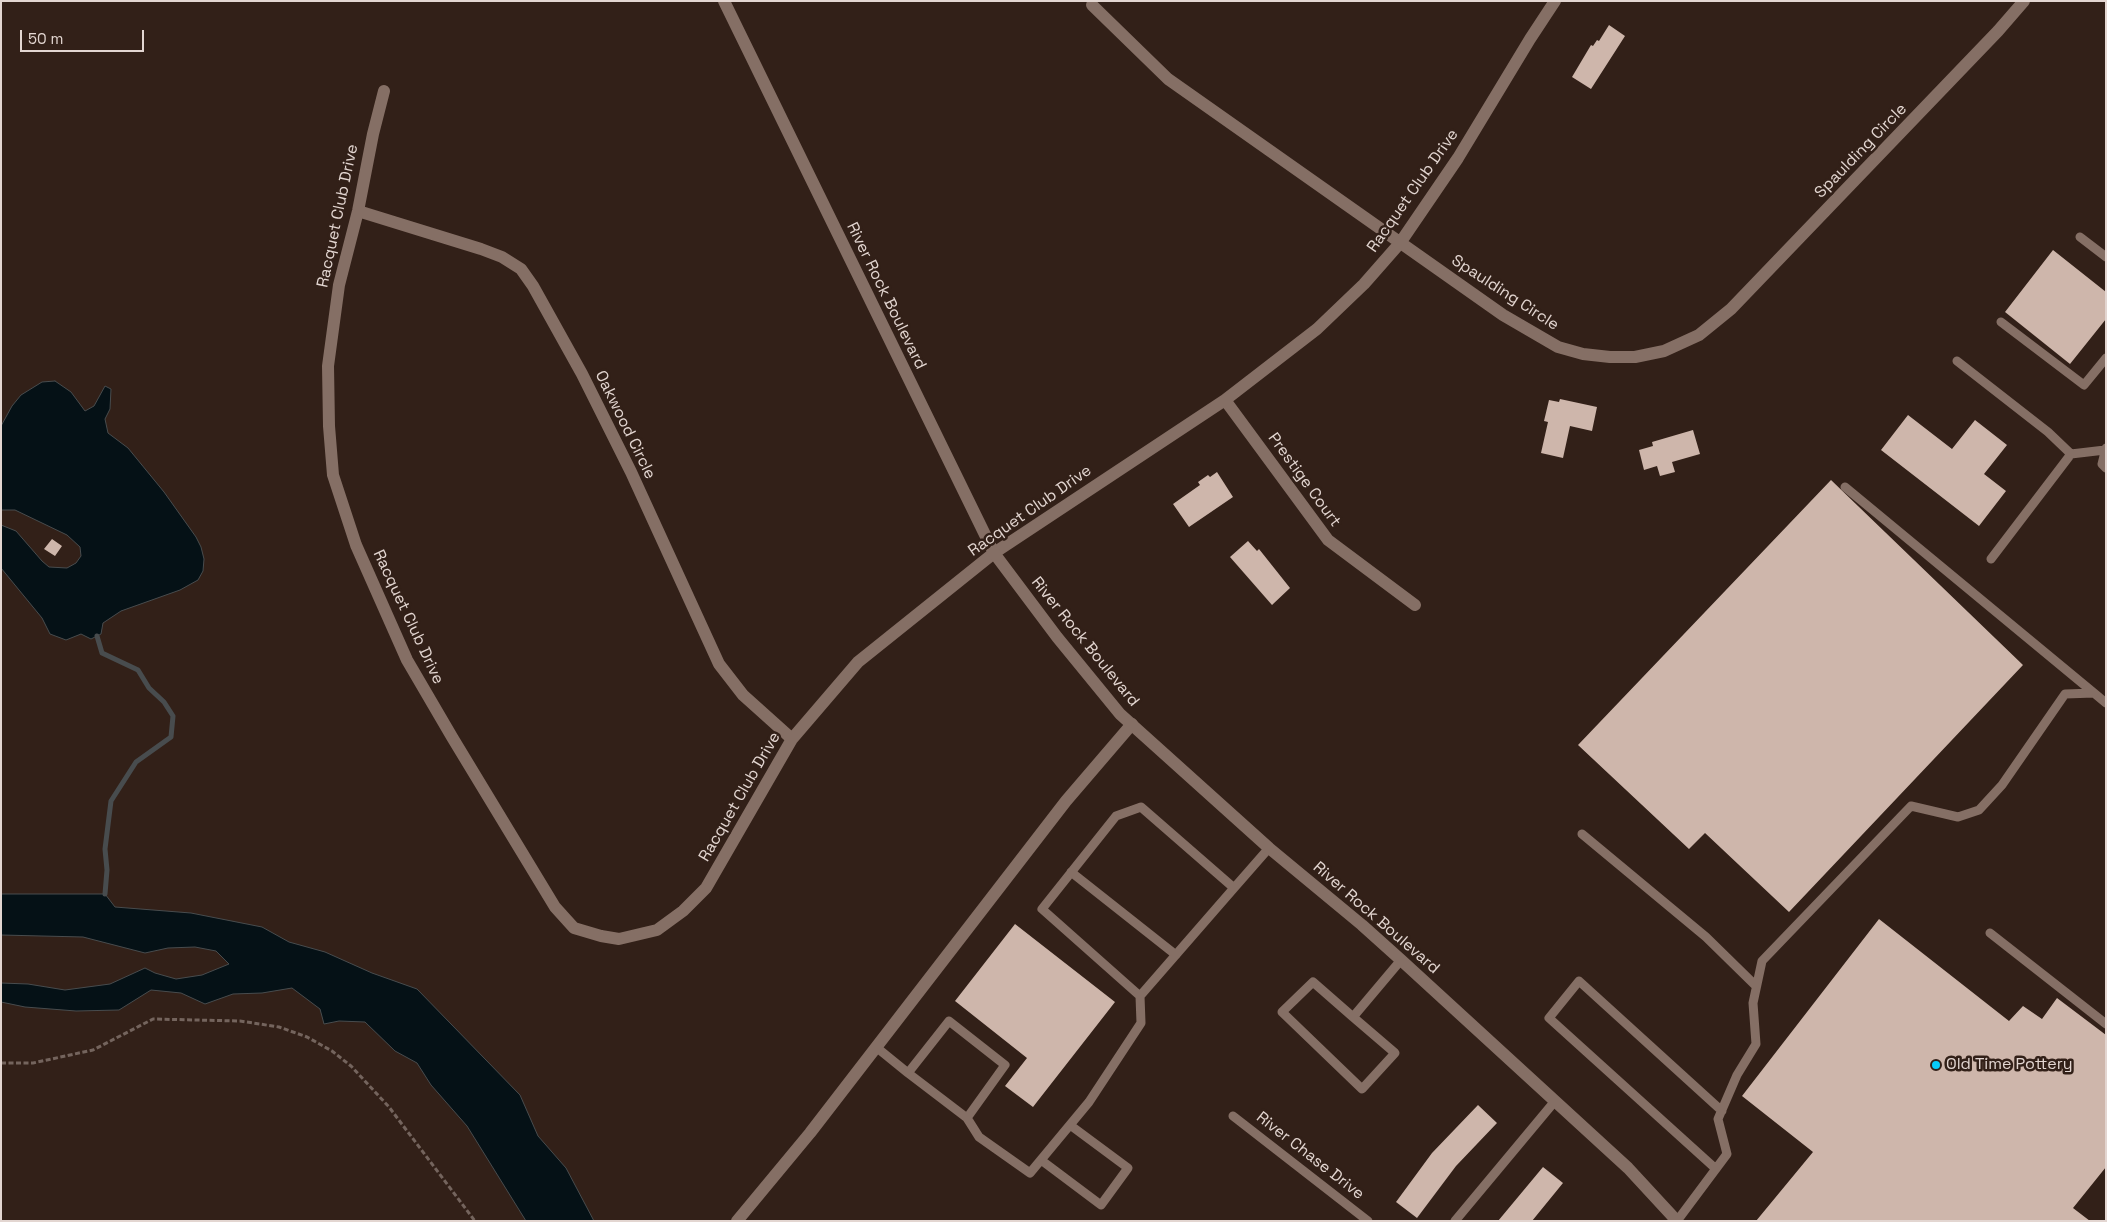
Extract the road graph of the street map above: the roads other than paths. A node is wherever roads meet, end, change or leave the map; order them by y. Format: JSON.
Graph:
{"nodes":[{"id":1,"x":724,"y":1,"type":"edge"},
{"id":2,"x":1556,"y":1,"type":"edge"},
{"id":3,"x":2024,"y":1,"type":"edge"},
{"id":4,"x":1092,"y":5,"type":"dead end"},
{"id":5,"x":384,"y":90,"type":"dead end"},
{"id":6,"x":358,"y":211,"type":"junction"},
{"id":7,"x":2080,"y":237,"type":"dead end"},
{"id":8,"x":1400,"y":243,"type":"junction"},
{"id":9,"x":2106,"y":257,"type":"edge"},
{"id":10,"x":2001,"y":322,"type":"dead end"},
{"id":11,"x":2106,"y":358,"type":"edge"},
{"id":12,"x":1957,"y":361,"type":"dead end"},
{"id":13,"x":1224,"y":400,"type":"junction"},
{"id":14,"x":2106,"y":449,"type":"edge"},
{"id":15,"x":2071,"y":454,"type":"junction"},
{"id":16,"x":2106,"y":468,"type":"edge"},
{"id":17,"x":1845,"y":487,"type":"dead end"},
{"id":18,"x":994,"y":553,"type":"junction"},
{"id":19,"x":1991,"y":558,"type":"dead end"},
{"id":20,"x":1414,"y":605,"type":"dead end"},
{"id":21,"x":2094,"y":693,"type":"junction"},
{"id":22,"x":2106,"y":702,"type":"edge"},
{"id":23,"x":1132,"y":724,"type":"junction"},
{"id":24,"x":792,"y":739,"type":"junction"},
{"id":25,"x":1582,"y":834,"type":"dead end"},
{"id":26,"x":1269,"y":848,"type":"junction"},
{"id":27,"x":1071,"y":872,"type":"junction"},
{"id":28,"x":1234,"y":888,"type":"junction"},
{"id":29,"x":1990,"y":933,"type":"dead end"},
{"id":30,"x":1176,"y":955,"type":"junction"},
{"id":31,"x":1401,"y":960,"type":"junction"},
{"id":32,"x":1756,"y":986,"type":"junction"},
{"id":33,"x":1140,"y":996,"type":"junction"},
{"id":34,"x":1353,"y":1017,"type":"junction"},
{"id":35,"x":2106,"y":1024,"type":"edge"},
{"id":36,"x":876,"y":1047,"type":"junction"},
{"id":37,"x":908,"y":1073,"type":"junction"},
{"id":38,"x":1555,"y":1100,"type":"junction"},
{"id":39,"x":1722,"y":1111,"type":"junction"},
{"id":40,"x":1233,"y":1116,"type":"dead end"},
{"id":41,"x":967,"y":1118,"type":"junction"},
{"id":42,"x":1070,"y":1125,"type":"junction"},
{"id":43,"x":1041,"y":1160,"type":"junction"},
{"id":44,"x":1716,"y":1168,"type":"junction"},
{"id":45,"x":737,"y":1221,"type":"edge"},
{"id":46,"x":1368,"y":1221,"type":"edge"},
{"id":47,"x":1455,"y":1221,"type":"edge"},
{"id":48,"x":1677,"y":1221,"type":"edge"}],
"edges":[{"from":1,"to":18,"type":"street","name":"River Rock Boulevard"},
{"from":2,"to":8,"type":"street","name":"Racquet Club Drive"},
{"from":3,"to":8,"type":"street","name":"Spaulding Circle"},
{"from":4,"to":8,"type":"street","name":"Spaulding Circle"},
{"from":5,"to":6,"type":"street","name":"Racquet Club Drive"},
{"from":6,"to":24,"type":"street","name":"Oakwood Circle"},
{"from":6,"to":24,"type":"street","name":"Racquet Club Drive"},
{"from":7,"to":9,"type":"lane"},
{"from":8,"to":13,"type":"street","name":"Racquet Club Drive"},
{"from":10,"to":11,"type":"lane"},
{"from":12,"to":15,"type":"lane"},
{"from":13,"to":18,"type":"street","name":"Racquet Club Drive"},
{"from":13,"to":20,"type":"street","name":"Prestige Court"},
{"from":14,"to":15,"type":"lane"},
{"from":14,"to":16,"type":"lane"},
{"from":15,"to":19,"type":"lane"},
{"from":17,"to":21,"type":"lane"},
{"from":18,"to":23,"type":"street","name":"River Rock Boulevard"},
{"from":18,"to":24,"type":"street","name":"Racquet Club Drive"},
{"from":21,"to":22,"type":"lane"},
{"from":21,"to":32,"type":"lane"},
{"from":23,"to":26,"type":"street","name":"River Rock Boulevard"},
{"from":23,"to":36,"type":"street"},
{"from":25,"to":32,"type":"lane"},
{"from":26,"to":28,"type":"lane"},
{"from":26,"to":31,"type":"street","name":"River Rock Boulevard"},
{"from":27,"to":28,"type":"lane"},
{"from":27,"to":30,"type":"lane"},
{"from":27,"to":33,"type":"lane"},
{"from":28,"to":30,"type":"lane"},
{"from":29,"to":35,"type":"lane"},
{"from":30,"to":33,"type":"lane"},
{"from":31,"to":34,"type":"lane"},
{"from":31,"to":38,"type":"street","name":"River Rock Boulevard"},
{"from":32,"to":39,"type":"lane"},
{"from":33,"to":42,"type":"lane"},
{"from":34,"to":34,"type":"lane"},
{"from":36,"to":37,"type":"lane"},
{"from":36,"to":45,"type":"street"},
{"from":37,"to":41,"type":"lane"},
{"from":37,"to":41,"type":"lane"},
{"from":38,"to":47,"type":"lane"},
{"from":38,"to":48,"type":"street","name":"River Rock Boulevard"},
{"from":39,"to":44,"type":"lane"},
{"from":39,"to":44,"type":"lane"},
{"from":40,"to":46,"type":"lane","name":"River Chase Drive"},
{"from":41,"to":43,"type":"lane"},
{"from":42,"to":43,"type":"lane"},
{"from":42,"to":43,"type":"lane"},
{"from":44,"to":48,"type":"lane"}]}
